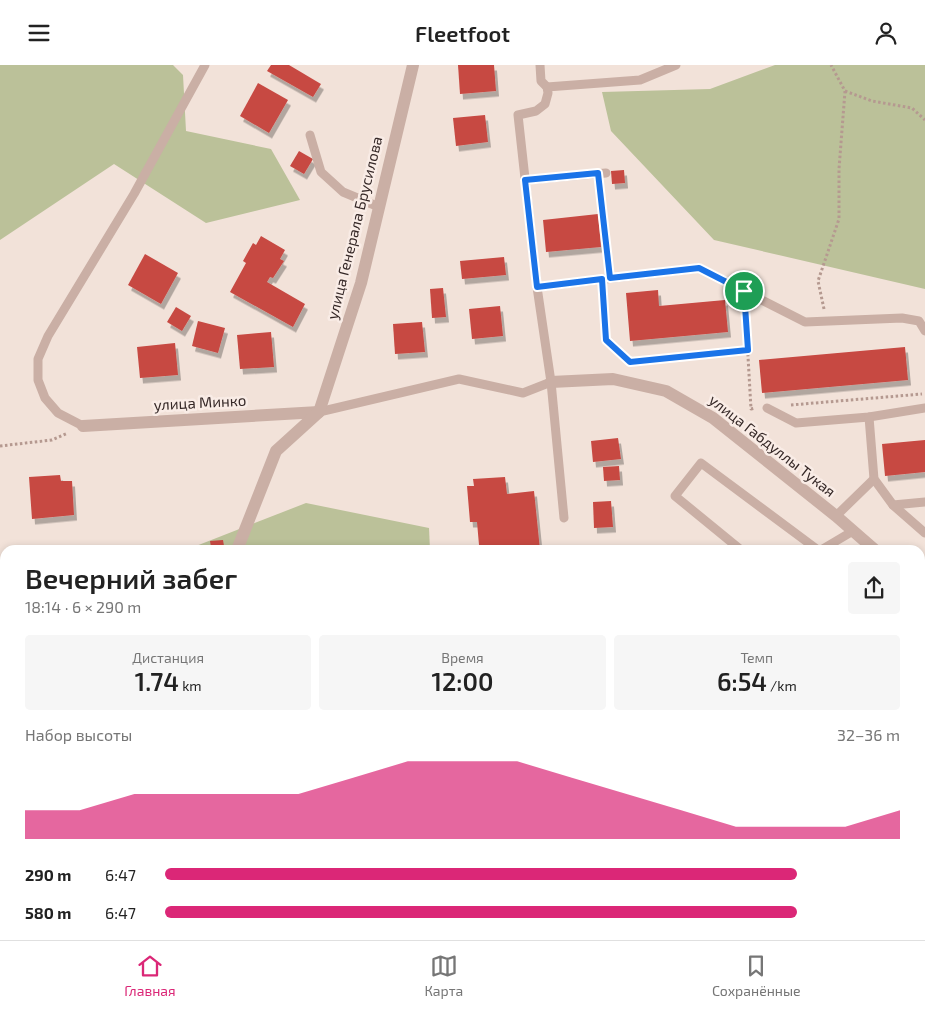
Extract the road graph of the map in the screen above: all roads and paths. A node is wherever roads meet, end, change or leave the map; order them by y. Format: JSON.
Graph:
{"nodes":[{"id":1,"x":205,"y":65,"type":"edge"},
{"id":2,"x":413,"y":65,"type":"edge"},
{"id":3,"x":540,"y":65,"type":"edge"},
{"id":4,"x":676,"y":65,"type":"edge"},
{"id":5,"x":831,"y":65,"type":"edge"},
{"id":6,"x":547,"y":87,"type":"junction"},
{"id":7,"x":845,"y":91,"type":"junction"},
{"id":8,"x":925,"y":121,"type":"edge"},
{"id":9,"x":310,"y":135,"type":"dead end"},
{"id":10,"x":602,"y":173,"type":"joint"},
{"id":11,"x":525,"y":180,"type":"junction"},
{"id":12,"x":379,"y":207,"type":"junction"},
{"id":13,"x":606,"y":279,"type":"junction"},
{"id":14,"x":537,"y":287,"type":"junction"},
{"id":15,"x":744,"y":291,"type":"junction"},
{"id":16,"x":826,"y":322,"type":"junction"},
{"id":17,"x":925,"y":331,"type":"edge"},
{"id":18,"x":748,"y":350,"type":"junction"},
{"id":19,"x":551,"y":383,"type":"junction"},
{"id":20,"x":925,"y":393,"type":"edge"},
{"id":21,"x":767,"y":408,"type":"junction"},
{"id":22,"x":925,"y":408,"type":"edge"},
{"id":23,"x":319,"y":412,"type":"junction"},
{"id":24,"x":869,"y":417,"type":"junction"},
{"id":25,"x":83,"y":426,"type":"junction"},
{"id":26,"x":0,"y":445,"type":"edge"},
{"id":27,"x":874,"y":479,"type":"junction"},
{"id":28,"x":925,"y":502,"type":"edge"},
{"id":29,"x":893,"y":505,"type":"junction"},
{"id":30,"x":836,"y":516,"type":"junction"},
{"id":31,"x":564,"y":518,"type":"dead end"},
{"id":32,"x":853,"y":531,"type":"junction"},
{"id":33,"x":925,"y":533,"type":"edge"},
{"id":34,"x":239,"y":545,"type":"edge"},
{"id":35,"x":735,"y":545,"type":"edge"},
{"id":36,"x":813,"y":545,"type":"edge"},
{"id":37,"x":829,"y":545,"type":"edge"},
{"id":38,"x":869,"y":545,"type":"edge"}],
"edges":[{"from":1,"to":25,"type":"lane"},
{"from":2,"to":12,"type":"street","name":"улица Генерала Брусилова"},
{"from":3,"to":6,"type":"lane"},
{"from":4,"to":6,"type":"lane"},
{"from":5,"to":7,"type":"path"},
{"from":6,"to":11,"type":"lane"},
{"from":7,"to":8,"type":"path"},
{"from":7,"to":16,"type":"path"},
{"from":9,"to":12,"type":"lane"},
{"from":10,"to":11,"type":"lane"},
{"from":10,"to":13,"type":"path"},
{"from":11,"to":14,"type":"lane"},
{"from":12,"to":23,"type":"street","name":"улица Генерала Брусилова"},
{"from":13,"to":14,"type":"lane"},
{"from":13,"to":15,"type":"lane"},
{"from":13,"to":18,"type":"path"},
{"from":14,"to":19,"type":"lane"},
{"from":15,"to":16,"type":"lane"},
{"from":15,"to":18,"type":"path"},
{"from":16,"to":17,"type":"lane"},
{"from":18,"to":21,"type":"path"},
{"from":19,"to":23,"type":"lane"},
{"from":19,"to":30,"type":"street","name":"улица Габдуллы Тукая"},
{"from":19,"to":31,"type":"lane"},
{"from":20,"to":21,"type":"path"},
{"from":21,"to":24,"type":"lane"},
{"from":22,"to":24,"type":"lane"},
{"from":23,"to":25,"type":"street","name":"улица Минко"},
{"from":23,"to":34,"type":"street","name":"улица Генерала Брусилова"},
{"from":24,"to":27,"type":"lane"},
{"from":25,"to":26,"type":"path"},
{"from":27,"to":29,"type":"lane"},
{"from":27,"to":30,"type":"lane"},
{"from":28,"to":29,"type":"lane"},
{"from":29,"to":33,"type":"lane"},
{"from":30,"to":32,"type":"street","name":"улица Габдуллы Тукая"},
{"from":32,"to":37,"type":"lane"},
{"from":32,"to":38,"type":"street","name":"улица Габдуллы Тукая"},
{"from":35,"to":36,"type":"lane"}]}
